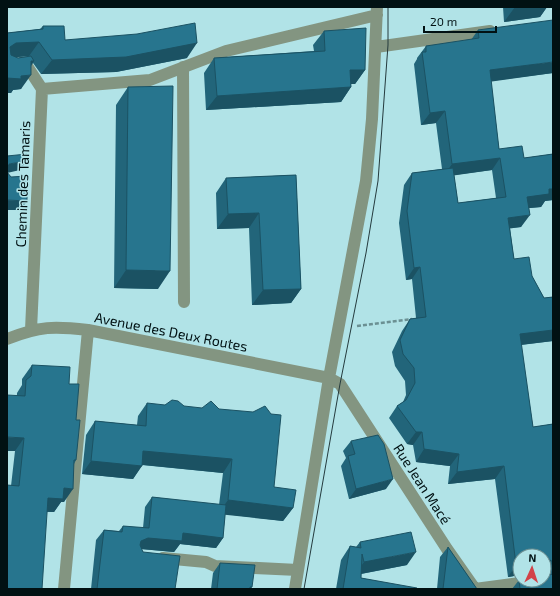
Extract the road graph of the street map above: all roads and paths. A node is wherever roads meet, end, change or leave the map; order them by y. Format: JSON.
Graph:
{"nodes":[{"id":1,"x":377,"y":11,"type":"edge"},
{"id":2,"x":498,"y":30,"type":"edge"},
{"id":3,"x":376,"y":47,"type":"junction"},
{"id":4,"x":7,"y":65,"type":"edge"},
{"id":5,"x":183,"y":67,"type":"junction"},
{"id":6,"x":42,"y":89,"type":"junction"},
{"id":7,"x":38,"y":175,"type":"junction"},
{"id":8,"x":23,"y":178,"type":"edge"},
{"id":9,"x":184,"y":302,"type":"dead end"},
{"id":10,"x":413,"y":319,"type":"edge"},
{"id":11,"x":31,"y":330,"type":"junction"},
{"id":12,"x":88,"y":330,"type":"junction"},
{"id":13,"x":339,"y":330,"type":"junction"},
{"id":14,"x":7,"y":339,"type":"edge"},
{"id":15,"x":329,"y":378,"type":"junction"},
{"id":16,"x":155,"y":557,"type":"edge"},
{"id":17,"x":298,"y":570,"type":"junction"},
{"id":18,"x":512,"y":584,"type":"edge"},
{"id":19,"x":64,"y":589,"type":"edge"},
{"id":20,"x":295,"y":589,"type":"edge"},
{"id":21,"x":475,"y":589,"type":"edge"}],
"edges":[{"from":1,"to":3,"type":"street"},
{"from":1,"to":5,"type":"street"},
{"from":2,"to":3,"type":"street"},
{"from":3,"to":13,"type":"street"},
{"from":4,"to":6,"type":"street"},
{"from":5,"to":6,"type":"street"},
{"from":5,"to":9,"type":"street"},
{"from":6,"to":7,"type":"street","name":"Chemin des Tamaris"},
{"from":7,"to":8,"type":"street"},
{"from":7,"to":11,"type":"street","name":"Chemin des Tamaris"},
{"from":10,"to":13,"type":"path"},
{"from":11,"to":12,"type":"street","name":"Avenue des Deux Routes"},
{"from":11,"to":14,"type":"street","name":"Avenue des Deux Routes"},
{"from":12,"to":15,"type":"street","name":"Avenue des Deux Routes"},
{"from":12,"to":19,"type":"street"},
{"from":13,"to":15,"type":"street"},
{"from":15,"to":17,"type":"street"},
{"from":15,"to":21,"type":"street","name":"Rue Jean Macé"},
{"from":16,"to":17,"type":"street"},
{"from":17,"to":20,"type":"street"},
{"from":18,"to":21,"type":"street"}]}
